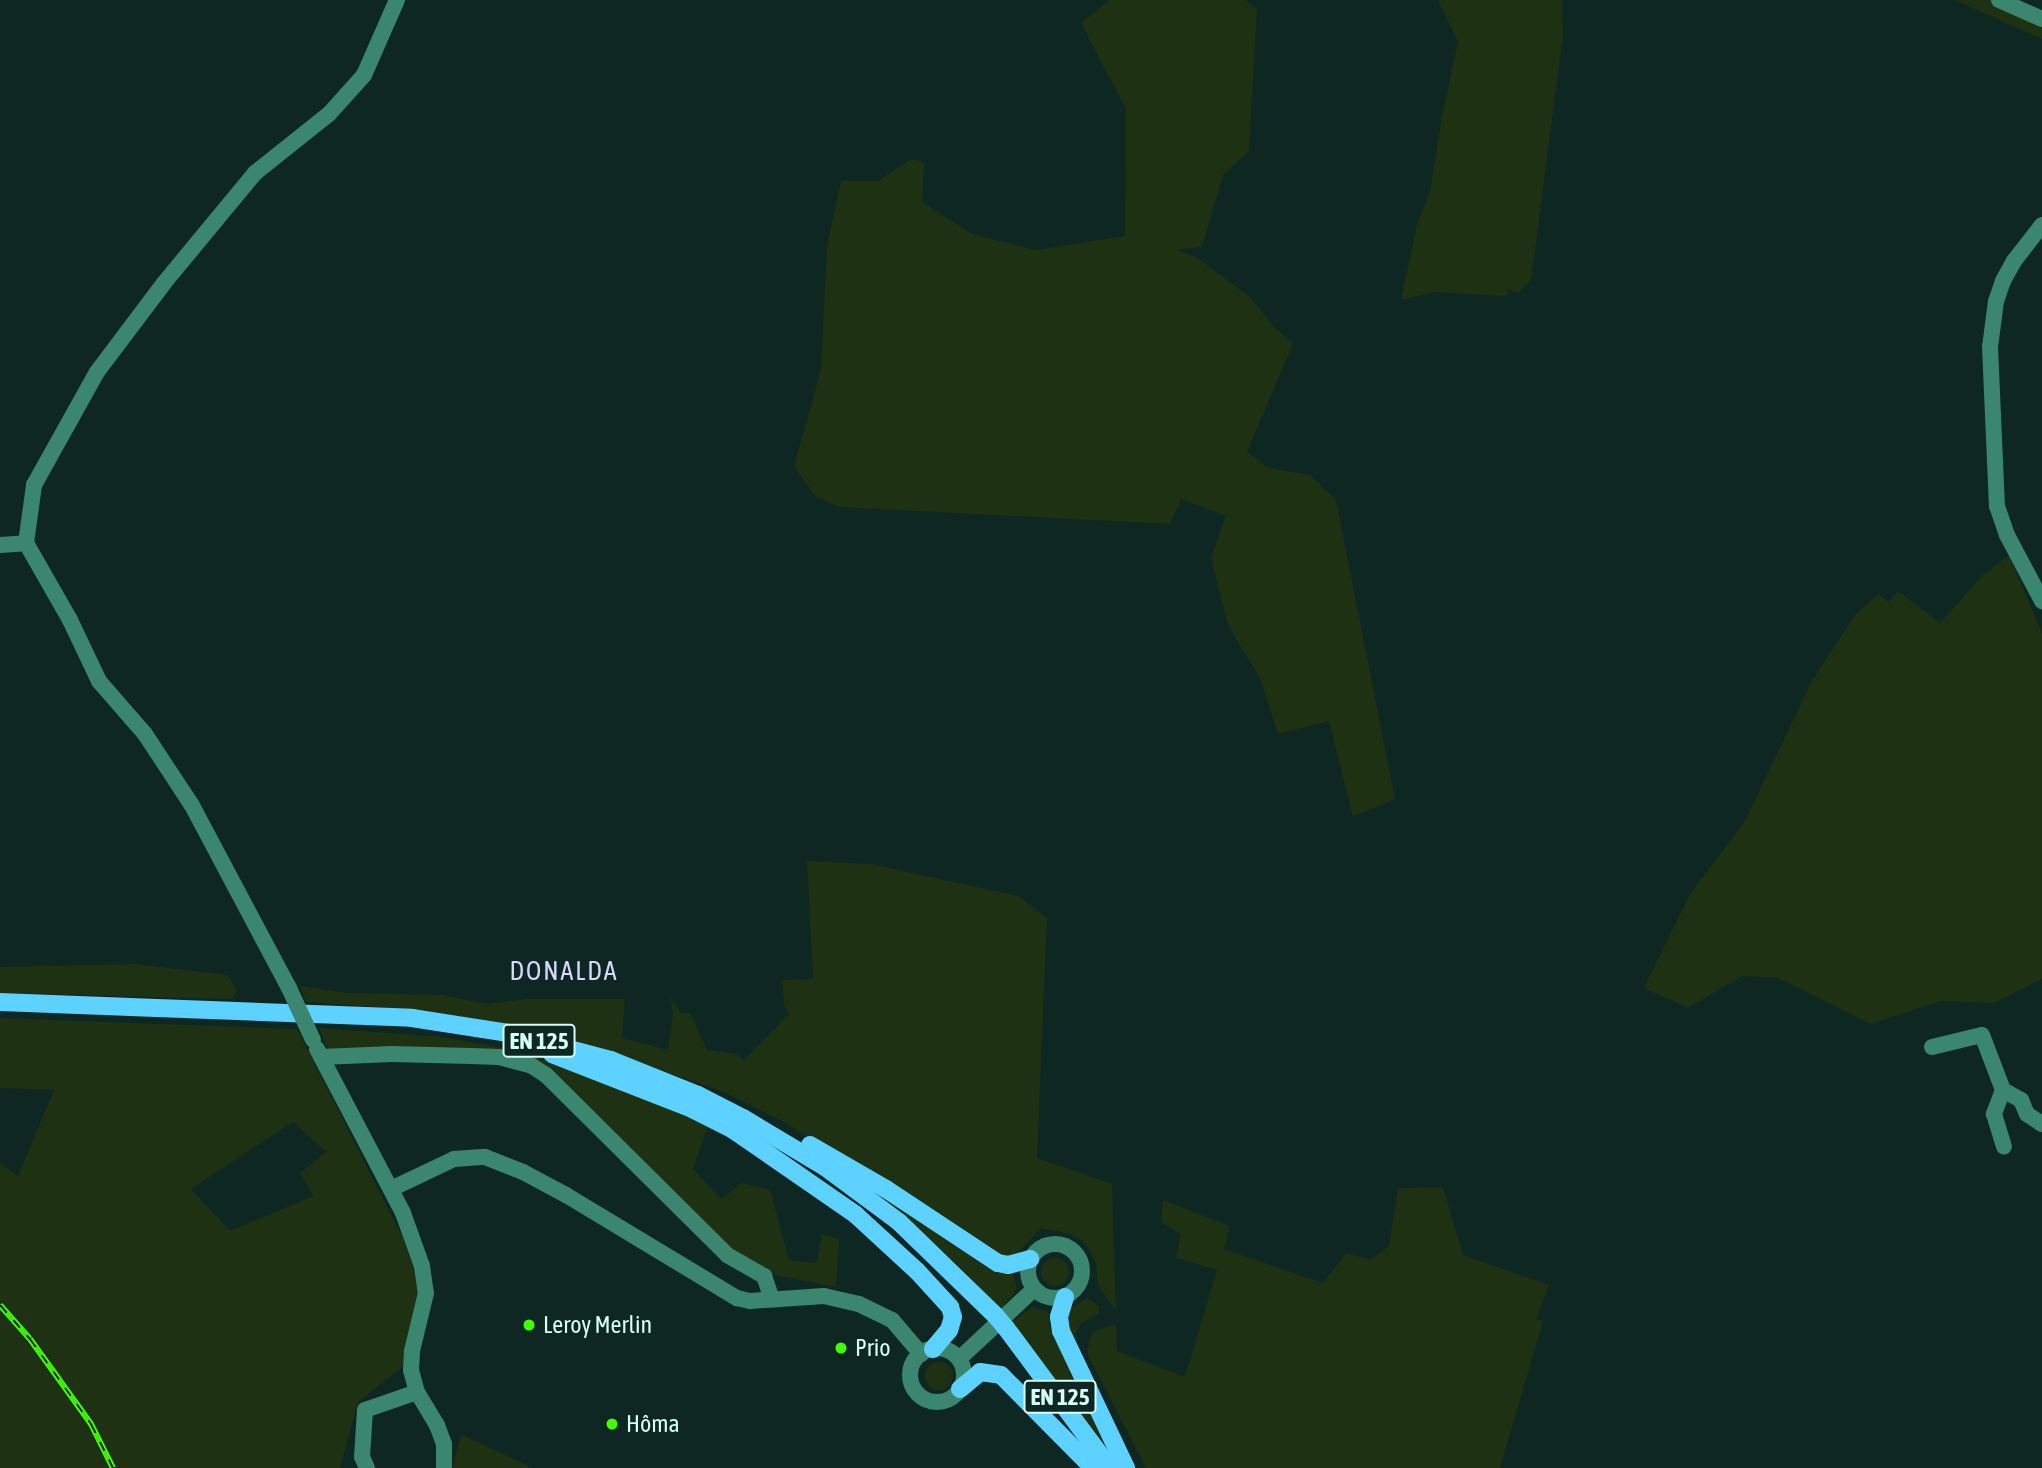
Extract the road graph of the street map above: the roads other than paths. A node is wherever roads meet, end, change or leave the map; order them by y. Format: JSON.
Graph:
{"nodes":[{"id":1,"x":397,"y":0,"type":"edge"},
{"id":2,"x":1999,"y":0,"type":"edge"},
{"id":3,"x":2042,"y":19,"type":"edge"},
{"id":4,"x":2042,"y":225,"type":"edge"},
{"id":5,"x":26,"y":543,"type":"junction"},
{"id":6,"x":0,"y":545,"type":"edge"},
{"id":7,"x":2042,"y":601,"type":"edge"},
{"id":8,"x":0,"y":1002,"type":"edge"},
{"id":9,"x":0,"y":1011,"type":"edge"},
{"id":10,"x":509,"y":1033,"type":"junction"},
{"id":11,"x":1932,"y":1047,"type":"dead end"},
{"id":12,"x":539,"y":1049,"type":"junction"},
{"id":13,"x":321,"y":1057,"type":"junction"},
{"id":14,"x":2003,"y":1090,"type":"junction"},
{"id":15,"x":2042,"y":1124,"type":"edge"},
{"id":16,"x":2004,"y":1146,"type":"dead end"},
{"id":17,"x":391,"y":1189,"type":"junction"},
{"id":18,"x":1030,"y":1259,"type":"junction"},
{"id":19,"x":1034,"y":1289,"type":"junction"},
{"id":20,"x":1065,"y":1297,"type":"junction"},
{"id":21,"x":772,"y":1299,"type":"junction"},
{"id":22,"x":998,"y":1324,"type":"junction"},
{"id":23,"x":927,"y":1352,"type":"junction"},
{"id":24,"x":959,"y":1359,"type":"junction"},
{"id":25,"x":960,"y":1389,"type":"junction"},
{"id":26,"x":417,"y":1392,"type":"junction"},
{"id":27,"x":367,"y":1468,"type":"edge"},
{"id":28,"x":444,"y":1468,"type":"edge"},
{"id":29,"x":1093,"y":1468,"type":"edge"},
{"id":30,"x":1103,"y":1468,"type":"edge"},
{"id":31,"x":1111,"y":1468,"type":"edge"},
{"id":32,"x":1126,"y":1468,"type":"edge"}],
"edges":[{"from":1,"to":5,"type":"street"},
{"from":2,"to":3,"type":"street"},
{"from":4,"to":7,"type":"street"},
{"from":5,"to":6,"type":"street"},
{"from":5,"to":13,"type":"street","bridge":true},
{"from":8,"to":10,"type":"main road","number":"EN 125"},
{"from":9,"to":12,"type":"main road","number":"EN 125"},
{"from":10,"to":18,"type":"main road"},
{"from":10,"to":22,"type":"main road","number":"EN 125"},
{"from":11,"to":14,"type":"street"},
{"from":12,"to":22,"type":"main road","number":"EN 125"},
{"from":12,"to":23,"type":"main road"},
{"from":13,"to":17,"type":"street"},
{"from":13,"to":21,"type":"street"},
{"from":14,"to":15,"type":"street"},
{"from":14,"to":16,"type":"street"},
{"from":17,"to":21,"type":"street"},
{"from":17,"to":26,"type":"street"},
{"from":18,"to":19,"type":"street"},
{"from":18,"to":20,"type":"street"},
{"from":19,"to":20,"type":"street"},
{"from":19,"to":24,"type":"street"},
{"from":20,"to":32,"type":"main road"},
{"from":21,"to":23,"type":"street"},
{"from":22,"to":30,"type":"main road","number":"EN 125"},
{"from":22,"to":31,"type":"main road","number":"EN 125"},
{"from":23,"to":24,"type":"street"},
{"from":23,"to":25,"type":"street"},
{"from":24,"to":25,"type":"street"},
{"from":25,"to":29,"type":"main road"},
{"from":26,"to":27,"type":"street"},
{"from":26,"to":28,"type":"street"}]}
